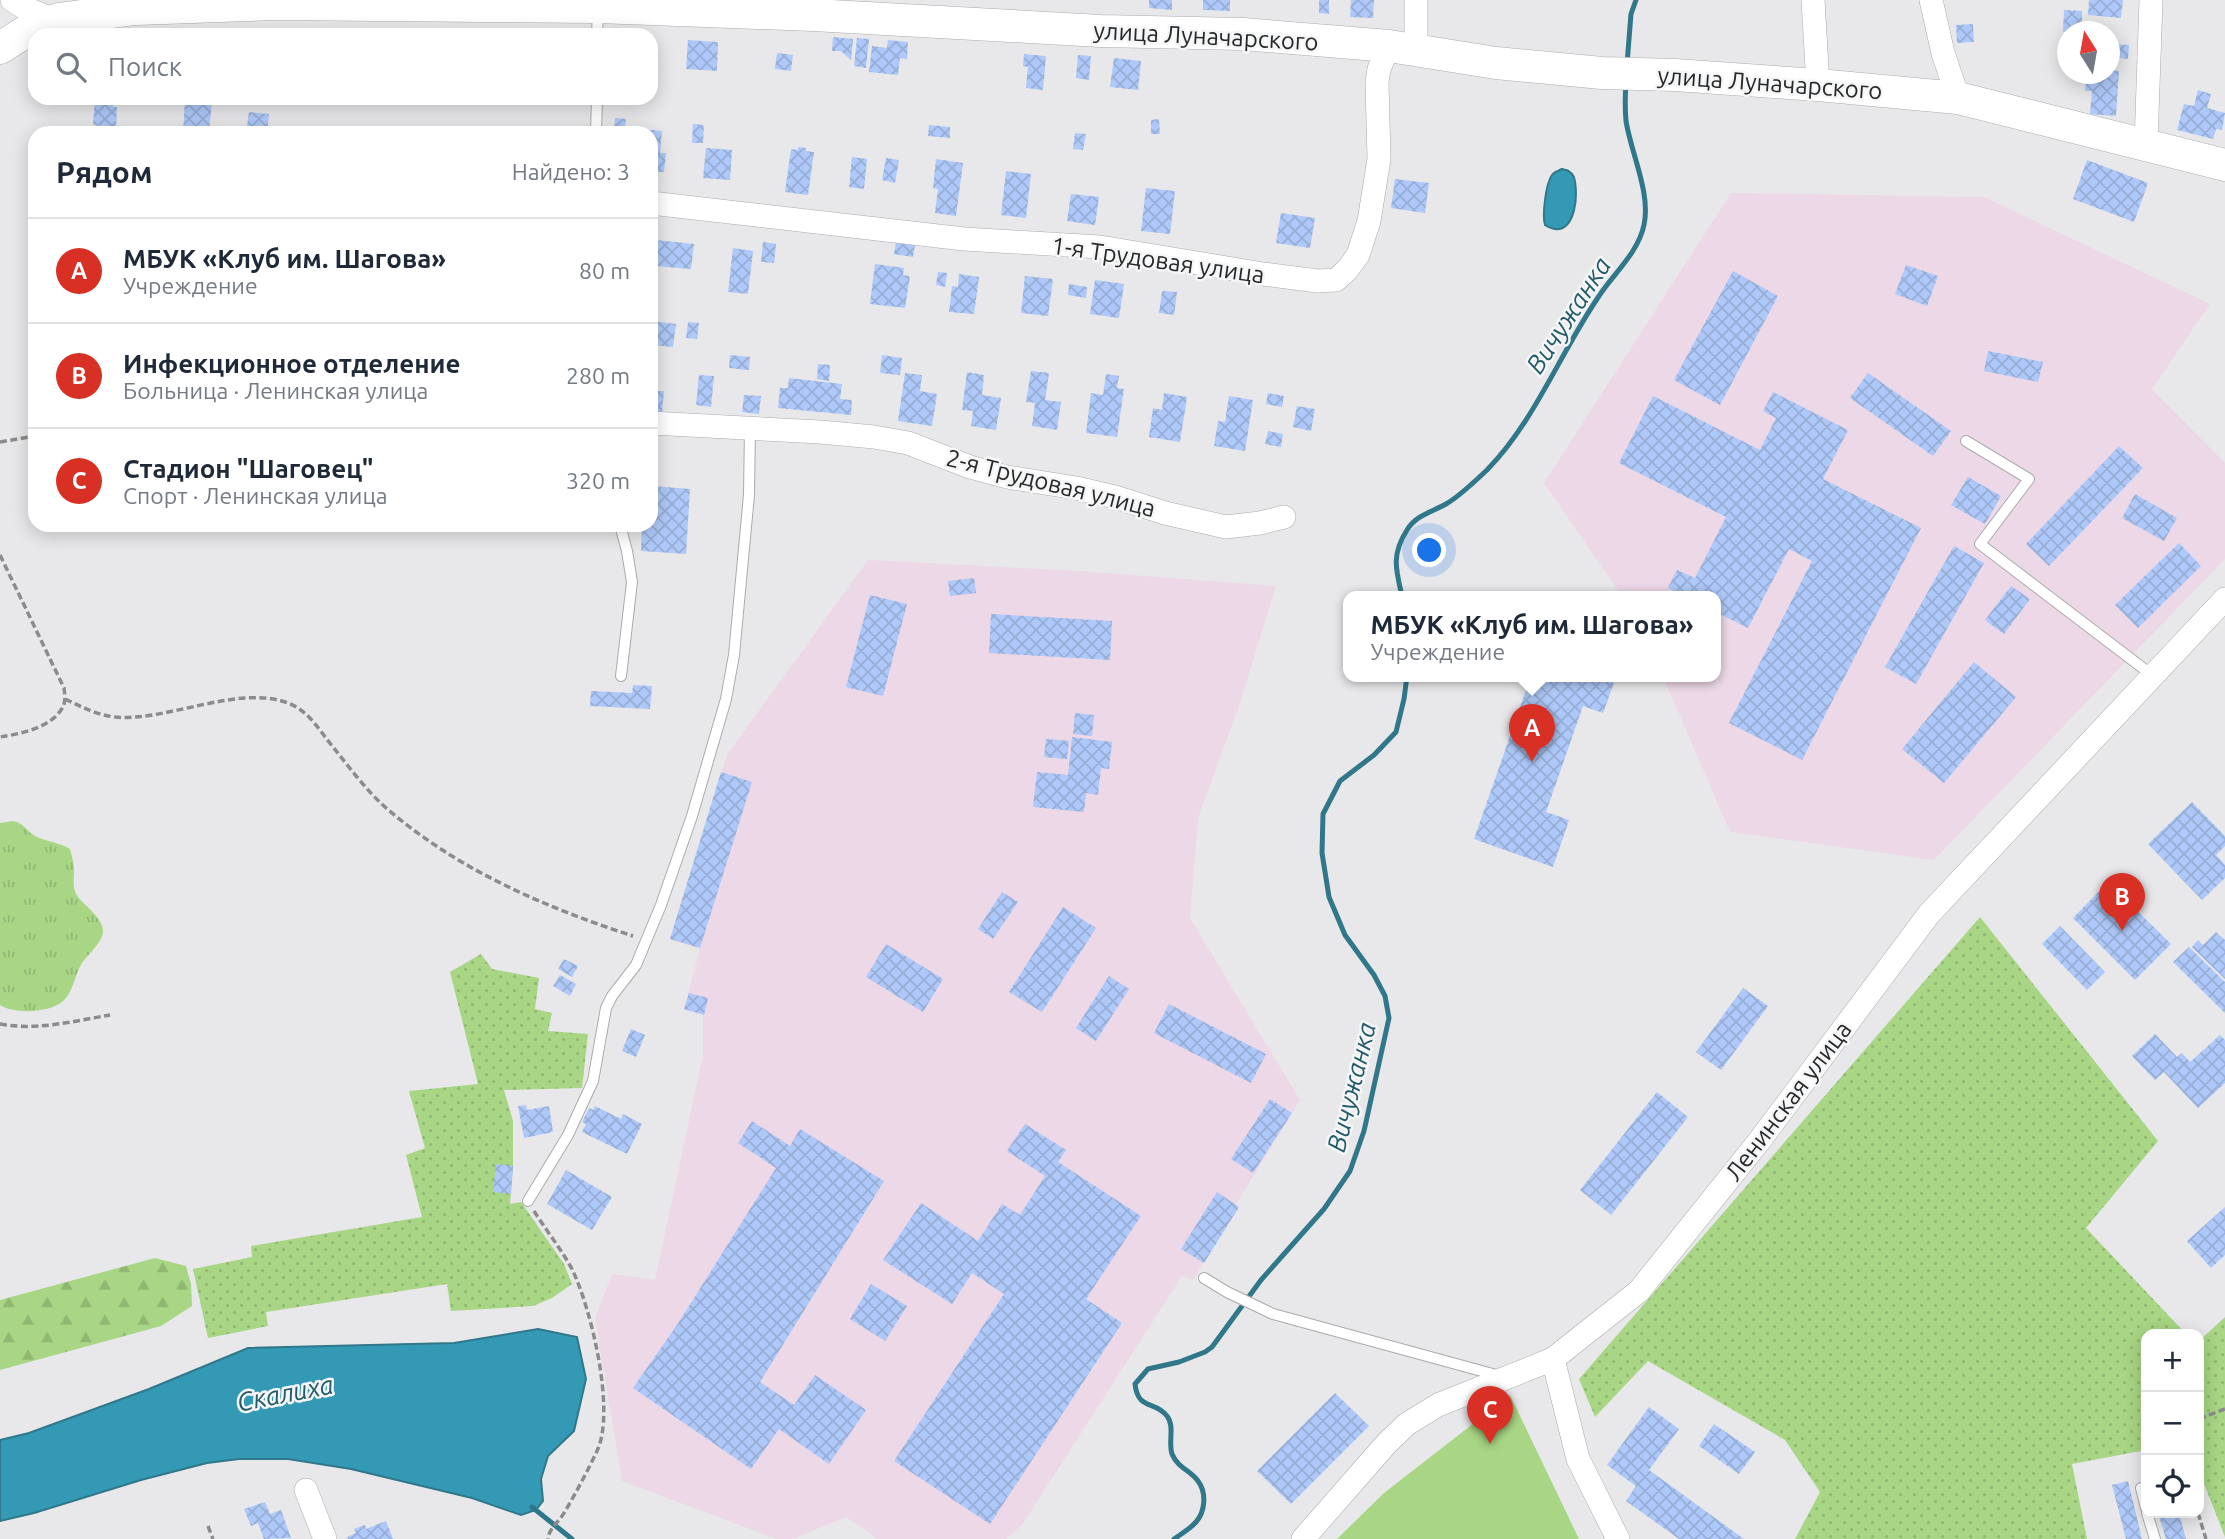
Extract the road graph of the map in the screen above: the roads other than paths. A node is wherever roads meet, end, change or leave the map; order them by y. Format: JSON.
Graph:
{"nodes":[{"id":1,"x":12,"y":0,"type":"edge"},
{"id":2,"x":1416,"y":0,"type":"edge"},
{"id":3,"x":1813,"y":0,"type":"edge"},
{"id":4,"x":1931,"y":0,"type":"edge"},
{"id":5,"x":2151,"y":0,"type":"edge"},
{"id":6,"x":176,"y":3,"type":"edge"},
{"id":7,"x":54,"y":20,"type":"junction"},
{"id":8,"x":598,"y":21,"type":"edge"},
{"id":9,"x":33,"y":28,"type":"edge"},
{"id":10,"x":28,"y":30,"type":"edge"},
{"id":11,"x":0,"y":48,"type":"edge"},
{"id":12,"x":1402,"y":48,"type":"junction"},
{"id":13,"x":1818,"y":85,"type":"junction"},
{"id":14,"x":1958,"y":98,"type":"junction"},
{"id":15,"x":597,"y":105,"type":"edge"},
{"id":16,"x":596,"y":126,"type":"edge"},
{"id":17,"x":2146,"y":144,"type":"junction"},
{"id":18,"x":2225,"y":165,"type":"edge"},
{"id":19,"x":658,"y":204,"type":"edge"},
{"id":20,"x":658,"y":423,"type":"edge"},
{"id":21,"x":750,"y":428,"type":"junction"},
{"id":22,"x":1966,"y":441,"type":"dead end"},
{"id":23,"x":1284,"y":517,"type":"dead end"},
{"id":24,"x":622,"y":532,"type":"edge"},
{"id":25,"x":2225,"y":599,"type":"edge"},
{"id":26,"x":2152,"y":675,"type":"junction"},
{"id":27,"x":621,"y":676,"type":"dead end"},
{"id":28,"x":528,"y":1201,"type":"road end"},
{"id":29,"x":1204,"y":1278,"type":"dead end"},
{"id":30,"x":1553,"y":1359,"type":"junction"},
{"id":31,"x":1506,"y":1378,"type":"junction"},
{"id":32,"x":306,"y":1490,"type":"dead end"},
{"id":33,"x":2149,"y":1518,"type":"edge"},
{"id":34,"x":325,"y":1539,"type":"edge"},
{"id":35,"x":1303,"y":1539,"type":"edge"},
{"id":36,"x":1618,"y":1539,"type":"edge"},
{"id":37,"x":2155,"y":1539,"type":"edge"}],
"edges":[{"from":1,"to":7,"type":"street"},
{"from":2,"to":12,"type":"street"},
{"from":3,"to":13,"type":"street"},
{"from":4,"to":14,"type":"street"},
{"from":5,"to":17,"type":"street"},
{"from":6,"to":7,"type":"main road","name":"улица Луначарского"},
{"from":6,"to":8,"type":"main road","name":"улица Луначарского"},
{"from":7,"to":9,"type":"main road","name":"улица Луначарского"},
{"from":8,"to":12,"type":"main road","name":"улица Луначарского"},
{"from":10,"to":11,"type":"main road","name":"улица Луначарского"},
{"from":12,"to":13,"type":"main road","name":"улица Луначарского"},
{"from":12,"to":19,"type":"street","name":"1-я Трудовая улица"},
{"from":13,"to":14,"type":"main road","name":"улица Луначарского"},
{"from":14,"to":17,"type":"main road","name":"улица Луначарского"},
{"from":15,"to":16,"type":"lane"},
{"from":17,"to":18,"type":"main road","name":"улица Луначарского"},
{"from":20,"to":21,"type":"street","name":"2-я Трудовая улица"},
{"from":21,"to":23,"type":"street","name":"2-я Трудовая улица"},
{"from":21,"to":28,"type":"lane"},
{"from":22,"to":26,"type":"lane"},
{"from":24,"to":27,"type":"lane"},
{"from":25,"to":26,"type":"street","name":"Ленинская улица"},
{"from":26,"to":30,"type":"street","name":"Ленинская улица"},
{"from":29,"to":31,"type":"lane"},
{"from":30,"to":31,"type":"street","name":"Ленинская улица"},
{"from":30,"to":36,"type":"street"},
{"from":31,"to":35,"type":"street","name":"Ленинская улица"},
{"from":32,"to":34,"type":"street"},
{"from":33,"to":37,"type":"lane"}]}
